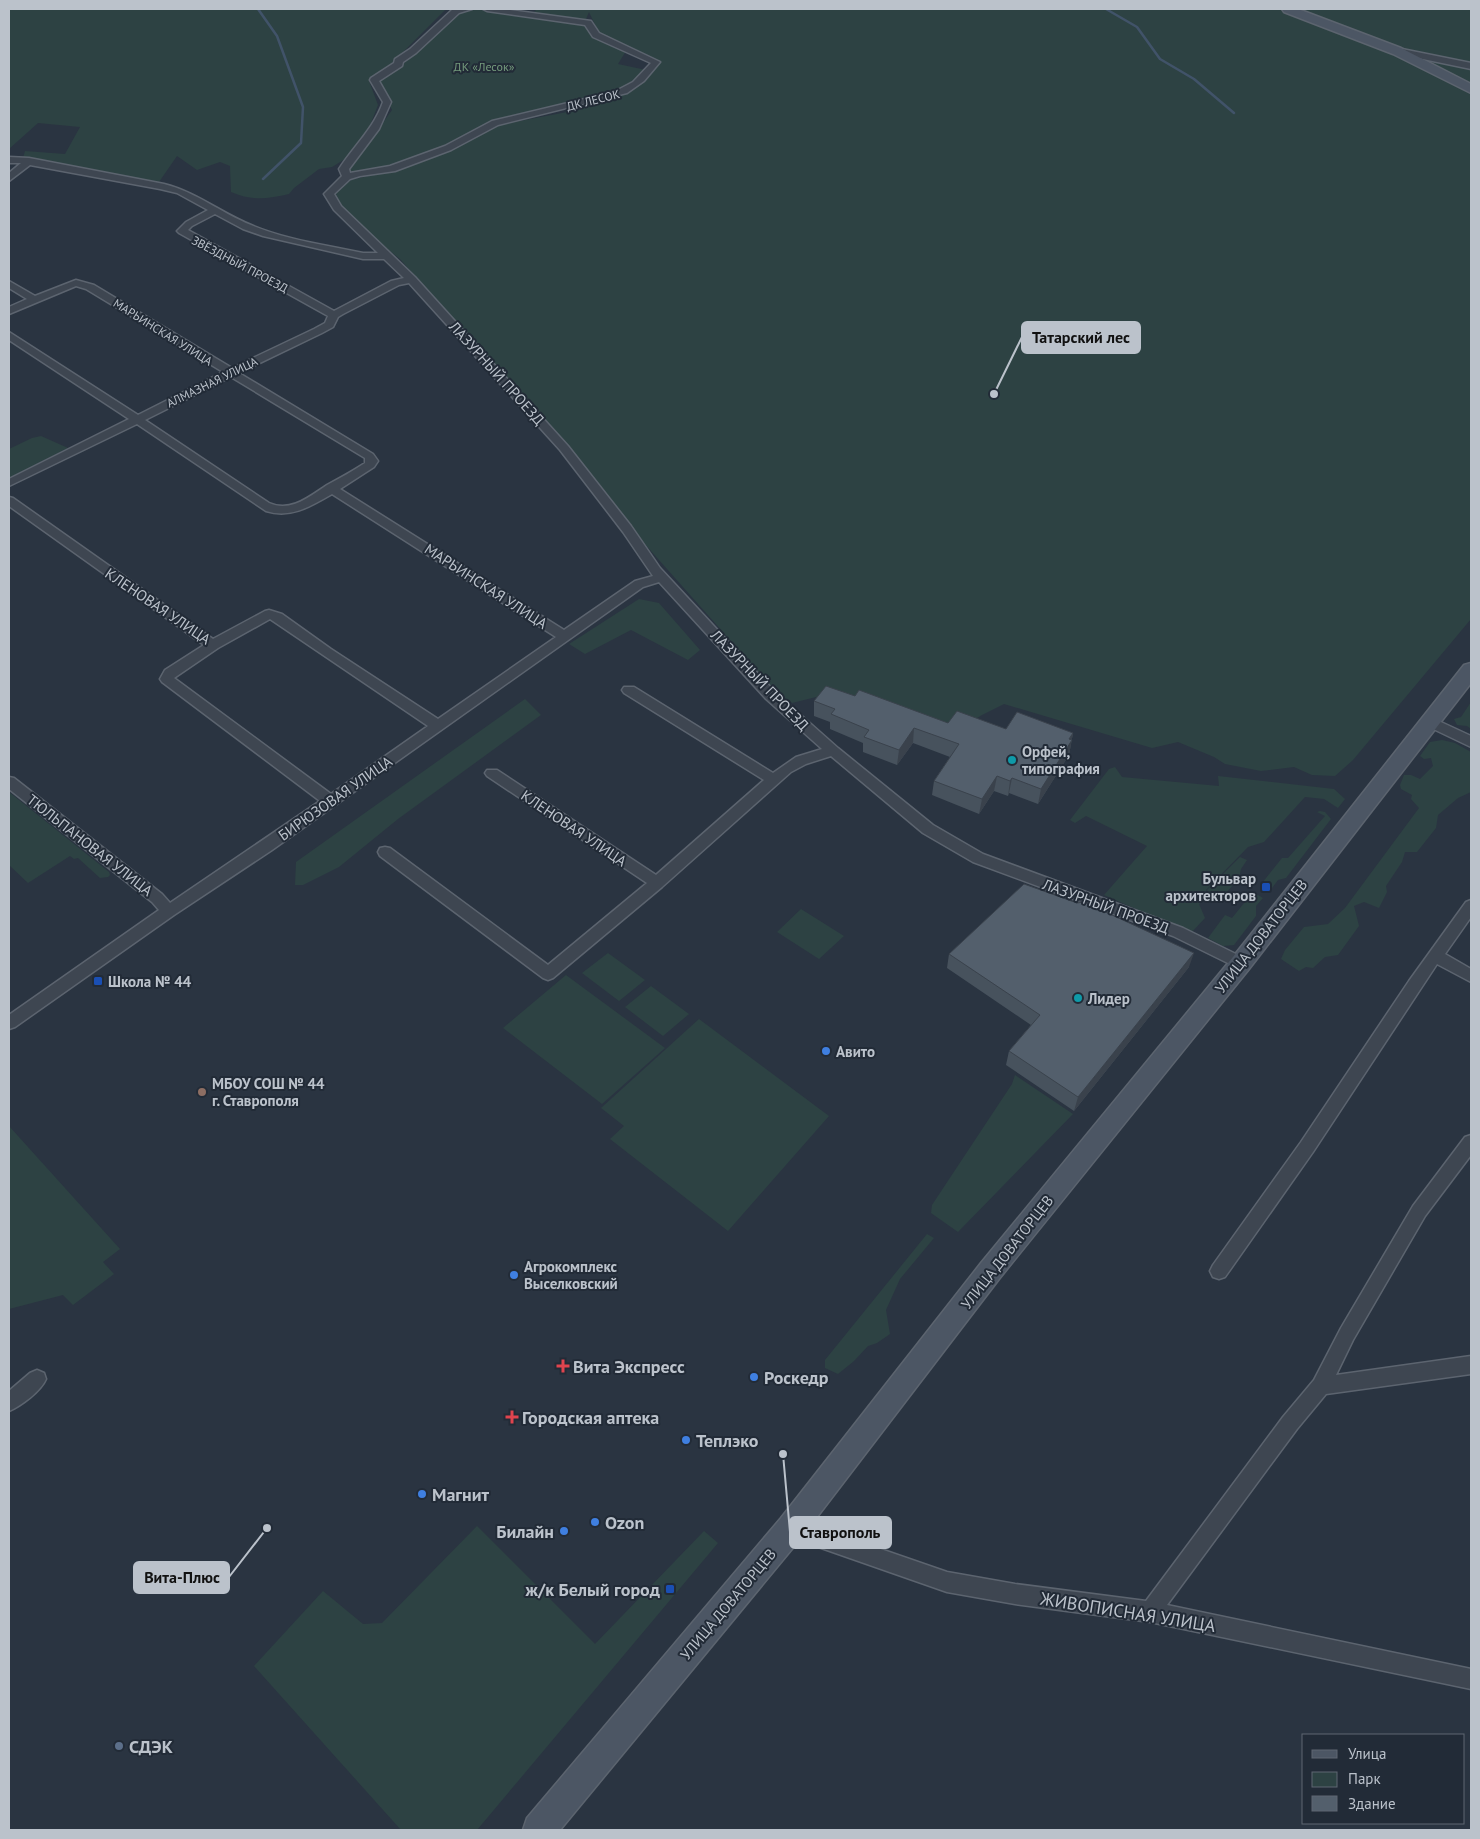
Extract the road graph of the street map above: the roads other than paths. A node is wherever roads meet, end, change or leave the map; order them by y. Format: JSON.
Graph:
{"nodes":[{"id":1,"x":468,"y":9,"type":"edge"},
{"id":2,"x":487,"y":9,"type":"edge"},
{"id":3,"x":1288,"y":9,"type":"edge"},
{"id":4,"x":1397,"y":51,"type":"junction"},
{"id":5,"x":1471,"y":66,"type":"edge"},
{"id":6,"x":1471,"y":89,"type":"edge"},
{"id":7,"x":12,"y":160,"type":"edge"},
{"id":8,"x":29,"y":161,"type":"junction"},
{"id":9,"x":347,"y":177,"type":"junction"},
{"id":10,"x":9,"y":178,"type":"edge"},
{"id":11,"x":216,"y":210,"type":"junction"},
{"id":12,"x":386,"y":256,"type":"junction"},
{"id":13,"x":411,"y":279,"type":"junction"},
{"id":14,"x":9,"y":284,"type":"edge"},
{"id":15,"x":35,"y":300,"type":"junction"},
{"id":16,"x":9,"y":311,"type":"edge"},
{"id":17,"x":334,"y":316,"type":"junction"},
{"id":18,"x":9,"y":335,"type":"edge"},
{"id":19,"x":230,"y":373,"type":"junction"},
{"id":20,"x":137,"y":419,"type":"junction"},
{"id":21,"x":9,"y":483,"type":"edge"},
{"id":22,"x":331,"y":488,"type":"junction"},
{"id":23,"x":9,"y":501,"type":"edge"},
{"id":24,"x":662,"y":577,"type":"junction"},
{"id":25,"x":564,"y":636,"type":"junction"},
{"id":26,"x":213,"y":645,"type":"junction"},
{"id":27,"x":1471,"y":670,"type":"edge"},
{"id":28,"x":629,"y":690,"type":"dead end"},
{"id":29,"x":1430,"y":722,"type":"junction"},
{"id":30,"x":437,"y":725,"type":"junction"},
{"id":31,"x":1471,"y":742,"type":"edge"},
{"id":32,"x":834,"y":752,"type":"junction"},
{"id":33,"x":492,"y":773,"type":"dead end"},
{"id":34,"x":774,"y":780,"type":"junction"},
{"id":35,"x":9,"y":782,"type":"edge"},
{"id":36,"x":330,"y":801,"type":"junction"},
{"id":37,"x":385,"y":852,"type":"dead end"},
{"id":38,"x":657,"y":883,"type":"junction"},
{"id":39,"x":1471,"y":906,"type":"edge"},
{"id":40,"x":169,"y":911,"type":"junction"},
{"id":41,"x":1435,"y":956,"type":"junction"},
{"id":42,"x":1241,"y":963,"type":"junction"},
{"id":43,"x":1471,"y":976,"type":"edge"},
{"id":44,"x":9,"y":1023,"type":"edge"},
{"id":45,"x":1471,"y":1142,"type":"edge"},
{"id":46,"x":1219,"y":1271,"type":"dead end"},
{"id":47,"x":1471,"y":1366,"type":"edge"},
{"id":48,"x":37,"y":1379,"type":"dead end"},
{"id":49,"x":1321,"y":1386,"type":"junction"},
{"id":50,"x":9,"y":1402,"type":"edge"},
{"id":51,"x":790,"y":1528,"type":"junction"},
{"id":52,"x":1150,"y":1612,"type":"junction"},
{"id":53,"x":1471,"y":1679,"type":"edge"},
{"id":54,"x":539,"y":1830,"type":"edge"}],
"edges":[{"from":1,"to":9,"type":"street"},
{"from":2,"to":9,"type":"street","name":"ДК ЛЕСОК"},
{"from":3,"to":4,"type":"main road"},
{"from":4,"to":5,"type":"street"},
{"from":4,"to":6,"type":"main road"},
{"from":7,"to":8,"type":"street"},
{"from":8,"to":10,"type":"street"},
{"from":8,"to":11,"type":"street"},
{"from":9,"to":12,"type":"street"},
{"from":11,"to":12,"type":"street"},
{"from":11,"to":17,"type":"street","name":"ЗВЁЗДНЫЙ ПРОЕЗД"},
{"from":12,"to":13,"type":"street","name":"ЛАЗУРНЫЙ ПРОЕЗД"},
{"from":13,"to":17,"type":"street","name":"АЛМАЗНАЯ УЛИЦА"},
{"from":13,"to":24,"type":"street","name":"ЛАЗУРНЫЙ ПРОЕЗД"},
{"from":14,"to":15,"type":"street"},
{"from":15,"to":16,"type":"street","name":"МАРЬИНСКАЯ УЛИЦА"},
{"from":15,"to":19,"type":"street","name":"МАРЬИНСКАЯ УЛИЦА"},
{"from":17,"to":19,"type":"street","name":"АЛМАЗНАЯ УЛИЦА"},
{"from":18,"to":20,"type":"street","name":"МАРЬИНСКАЯ УЛИЦА"},
{"from":19,"to":20,"type":"street","name":"АЛМАЗНАЯ УЛИЦА"},
{"from":19,"to":22,"type":"street","name":"МАРЬИНСКАЯ УЛИЦА"},
{"from":20,"to":21,"type":"street","name":"АЛМАЗНАЯ УЛИЦА"},
{"from":20,"to":22,"type":"street","name":"МАРЬИНСКАЯ УЛИЦА"},
{"from":22,"to":25,"type":"street","name":"МАРЬИНСКАЯ УЛИЦА"},
{"from":23,"to":26,"type":"street","name":"КЛЕНОВАЯ УЛИЦА"},
{"from":24,"to":25,"type":"street","name":"БИРЮЗОВАЯ УЛИЦА"},
{"from":24,"to":32,"type":"street","name":"ЛАЗУРНЫЙ ПРОЕЗД"},
{"from":25,"to":30,"type":"street","name":"БИРЮЗОВАЯ УЛИЦА"},
{"from":26,"to":30,"type":"street","name":"КЛЕНОВАЯ УЛИЦА"},
{"from":26,"to":36,"type":"street"},
{"from":27,"to":29,"type":"main road","name":"УЛИЦА ДОВАТОРЦЕВ"},
{"from":28,"to":34,"type":"street"},
{"from":29,"to":31,"type":"street"},
{"from":29,"to":42,"type":"main road","name":"УЛИЦА ДОВАТОРЦЕВ"},
{"from":30,"to":36,"type":"street","name":"БИРЮЗОВАЯ УЛИЦА"},
{"from":32,"to":34,"type":"street"},
{"from":32,"to":42,"type":"street","name":"ЛАЗУРНЫЙ ПРОЕЗД"},
{"from":33,"to":38,"type":"street","name":"КЛЕНОВАЯ УЛИЦА"},
{"from":34,"to":38,"type":"street"},
{"from":35,"to":40,"type":"street","name":"ТЮЛЬПАНОВАЯ УЛИЦА"},
{"from":36,"to":40,"type":"street","name":"БИРЮЗОВАЯ УЛИЦА"},
{"from":37,"to":38,"type":"street"},
{"from":39,"to":41,"type":"street"},
{"from":40,"to":44,"type":"street","name":"БИРЮЗОВАЯ УЛИЦА"},
{"from":41,"to":43,"type":"street"},
{"from":41,"to":46,"type":"street"},
{"from":42,"to":51,"type":"main road","name":"УЛИЦА ДОВАТОРЦЕВ"},
{"from":45,"to":49,"type":"street"},
{"from":47,"to":49,"type":"street"},
{"from":48,"to":50,"type":"street"},
{"from":49,"to":52,"type":"street"},
{"from":51,"to":52,"type":"street","name":"ЖИВОПИСНАЯ УЛИЦА"},
{"from":51,"to":54,"type":"main road","name":"УЛИЦА ДОВАТОРЦЕВ"},
{"from":52,"to":53,"type":"street","name":"ЖИВОПИСНАЯ УЛИЦА"}]}
